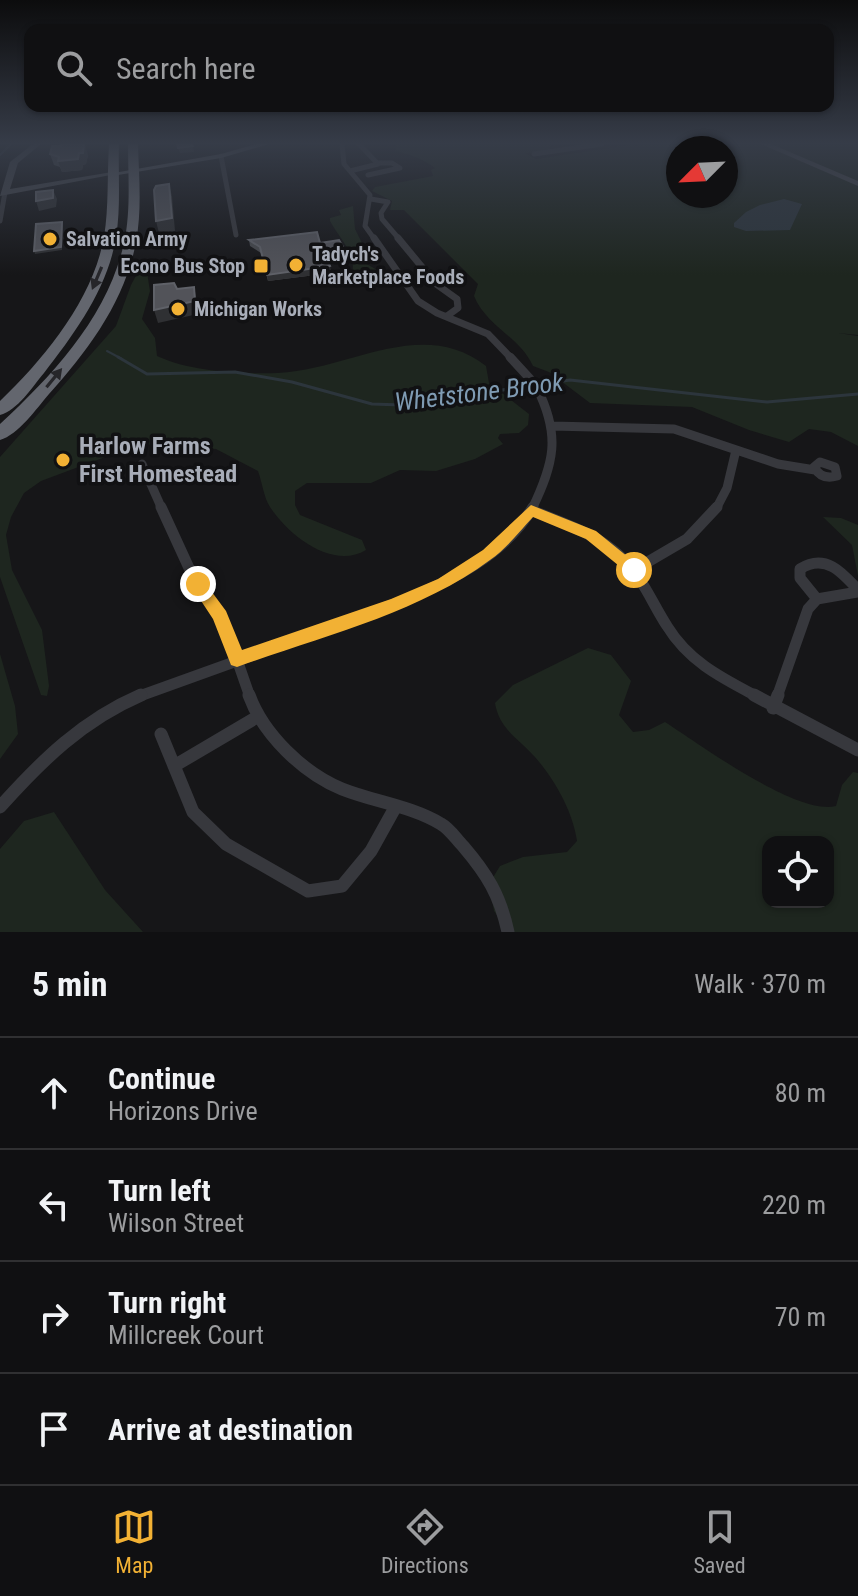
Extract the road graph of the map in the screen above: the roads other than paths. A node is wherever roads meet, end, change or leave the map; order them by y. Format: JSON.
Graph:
{"nodes":[{"id":1,"x":34,"y":187,"type":"edge"},
{"id":2,"x":111,"y":187,"type":"edge"},
{"id":3,"x":133,"y":187,"type":"edge"},
{"id":4,"x":227,"y":187,"type":"edge"},
{"id":5,"x":366,"y":187,"type":"edge"},
{"id":6,"x":2,"y":193,"type":"edge"},
{"id":7,"x":371,"y":199,"type":"junction"},
{"id":8,"x":110,"y":219,"type":"junction"},
{"id":9,"x":0,"y":221,"type":"edge"},
{"id":10,"x":132,"y":223,"type":"junction"},
{"id":11,"x":236,"y":235,"type":"dead end"},
{"id":12,"x":447,"y":316,"type":"junction"},
{"id":13,"x":0,"y":410,"type":"edge"},
{"id":14,"x":552,"y":426,"type":"junction"},
{"id":15,"x":0,"y":434,"type":"edge"},
{"id":16,"x":736,"y":450,"type":"junction"},
{"id":17,"x":142,"y":464,"type":"dead end"},
{"id":18,"x":815,"y":470,"type":"dead end"},
{"id":19,"x":531,"y":510,"type":"junction"},
{"id":20,"x":634,"y":570,"type":"junction"},
{"id":21,"x":858,"y":591,"type":"edge"},
{"id":22,"x":817,"y":599,"type":"junction"},
{"id":23,"x":237,"y":659,"type":"junction"},
{"id":24,"x":773,"y":708,"type":"junction"},
{"id":25,"x":257,"y":717,"type":"junction"},
{"id":26,"x":161,"y":734,"type":"dead end"},
{"id":27,"x":858,"y":750,"type":"edge"},
{"id":28,"x":174,"y":766,"type":"junction"},
{"id":29,"x":396,"y":806,"type":"junction"},
{"id":30,"x":0,"y":807,"type":"edge"},
{"id":31,"x":508,"y":932,"type":"edge"}],
"edges":[{"from":1,"to":6,"type":"main road"},
{"from":2,"to":8,"type":"highway"},
{"from":3,"to":10,"type":"highway"},
{"from":4,"to":11,"type":"street"},
{"from":5,"to":7,"type":"street"},
{"from":6,"to":9,"type":"street"},
{"from":7,"to":12,"type":"street"},
{"from":7,"to":12,"type":"street"},
{"from":8,"to":10,"type":"highway"},
{"from":8,"to":13,"type":"highway","one_way":true},
{"from":15,"to":10,"type":"highway","one_way":true},
{"from":12,"to":14,"type":"street"},
{"from":14,"to":16,"type":"street"},
{"from":14,"to":19,"type":"street"},
{"from":16,"to":18,"type":"street"},
{"from":16,"to":20,"type":"street"},
{"from":17,"to":23,"type":"street"},
{"from":19,"to":20,"type":"street"},
{"from":19,"to":23,"type":"street"},
{"from":20,"to":24,"type":"street"},
{"from":21,"to":22,"type":"street"},
{"from":21,"to":22,"type":"street"},
{"from":22,"to":24,"type":"street"},
{"from":23,"to":25,"type":"street"},
{"from":23,"to":30,"type":"street"},
{"from":24,"to":27,"type":"street"},
{"from":25,"to":28,"type":"street"},
{"from":25,"to":29,"type":"street"},
{"from":26,"to":28,"type":"street"},
{"from":28,"to":29,"type":"street"},
{"from":29,"to":31,"type":"street"}]}
